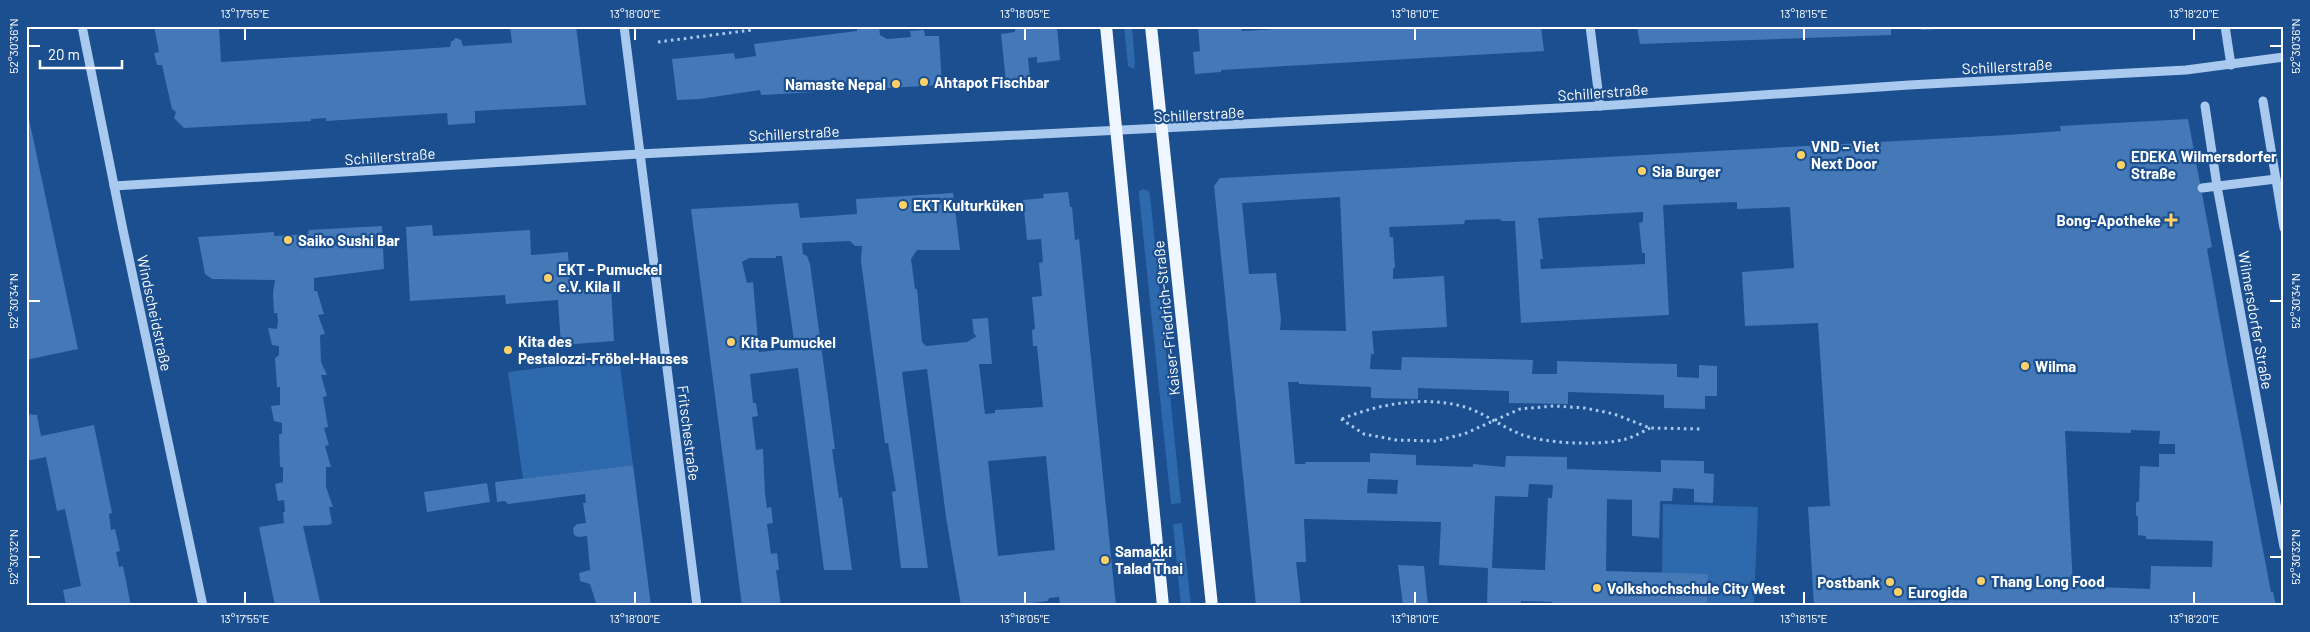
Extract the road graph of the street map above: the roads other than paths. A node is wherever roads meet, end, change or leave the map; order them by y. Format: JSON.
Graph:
{"nodes":[{"id":1,"x":82,"y":26,"type":"edge"},
{"id":2,"x":624,"y":26,"type":"edge"},
{"id":3,"x":1106,"y":26,"type":"edge"},
{"id":4,"x":1151,"y":26,"type":"edge"},
{"id":5,"x":1590,"y":26,"type":"edge"},
{"id":6,"x":2225,"y":26,"type":"edge"},
{"id":7,"x":2284,"y":57,"type":"edge"},
{"id":8,"x":2231,"y":65,"type":"junction"},
{"id":9,"x":2263,"y":101,"type":"dead end"},
{"id":10,"x":1600,"y":106,"type":"junction"},
{"id":11,"x":2205,"y":106,"type":"dead end"},
{"id":12,"x":1162,"y":129,"type":"junction"},
{"id":13,"x":1117,"y":132,"type":"junction"},
{"id":14,"x":639,"y":154,"type":"junction"},
{"id":15,"x":2276,"y":179,"type":"junction"},
{"id":16,"x":114,"y":186,"type":"junction"},
{"id":17,"x":2217,"y":186,"type":"junction"},
{"id":18,"x":2202,"y":188,"type":"dead end"},
{"id":19,"x":2284,"y":228,"type":"edge"},
{"id":20,"x":2284,"y":547,"type":"edge"},
{"id":21,"x":203,"y":606,"type":"edge"},
{"id":22,"x":697,"y":606,"type":"edge"},
{"id":23,"x":1163,"y":606,"type":"edge"},
{"id":24,"x":1212,"y":606,"type":"edge"}],
"edges":[{"from":1,"to":16,"type":"street","name":"Windscheidstraße"},
{"from":2,"to":14,"type":"street","name":"Fritschestraße"},
{"from":3,"to":13,"type":"main road","name":"Kaiser-Friedrich-Straße"},
{"from":4,"to":12,"type":"main road","name":"Kaiser-Friedrich-Straße"},
{"from":5,"to":10,"type":"street"},
{"from":6,"to":8,"type":"street"},
{"from":7,"to":8,"type":"street","name":"Schillerstraße"},
{"from":8,"to":10,"type":"street","name":"Schillerstraße"},
{"from":9,"to":15,"type":"street"},
{"from":10,"to":12,"type":"street","name":"Schillerstraße"},
{"from":11,"to":17,"type":"street","name":"Wilmersdorfer Straße"},
{"from":12,"to":13,"type":"street","name":"Schillerstraße"},
{"from":12,"to":24,"type":"main road","name":"Kaiser-Friedrich-Straße"},
{"from":13,"to":14,"type":"street","name":"Schillerstraße"},
{"from":13,"to":23,"type":"main road","name":"Kaiser-Friedrich-Straße"},
{"from":14,"to":16,"type":"street","name":"Schillerstraße"},
{"from":14,"to":22,"type":"street","name":"Fritschestraße"},
{"from":15,"to":17,"type":"street"},
{"from":15,"to":19,"type":"street"},
{"from":16,"to":21,"type":"street","name":"Windscheidstraße"},
{"from":17,"to":18,"type":"street"},
{"from":17,"to":20,"type":"street","name":"Wilmersdorfer Straße"}]}
